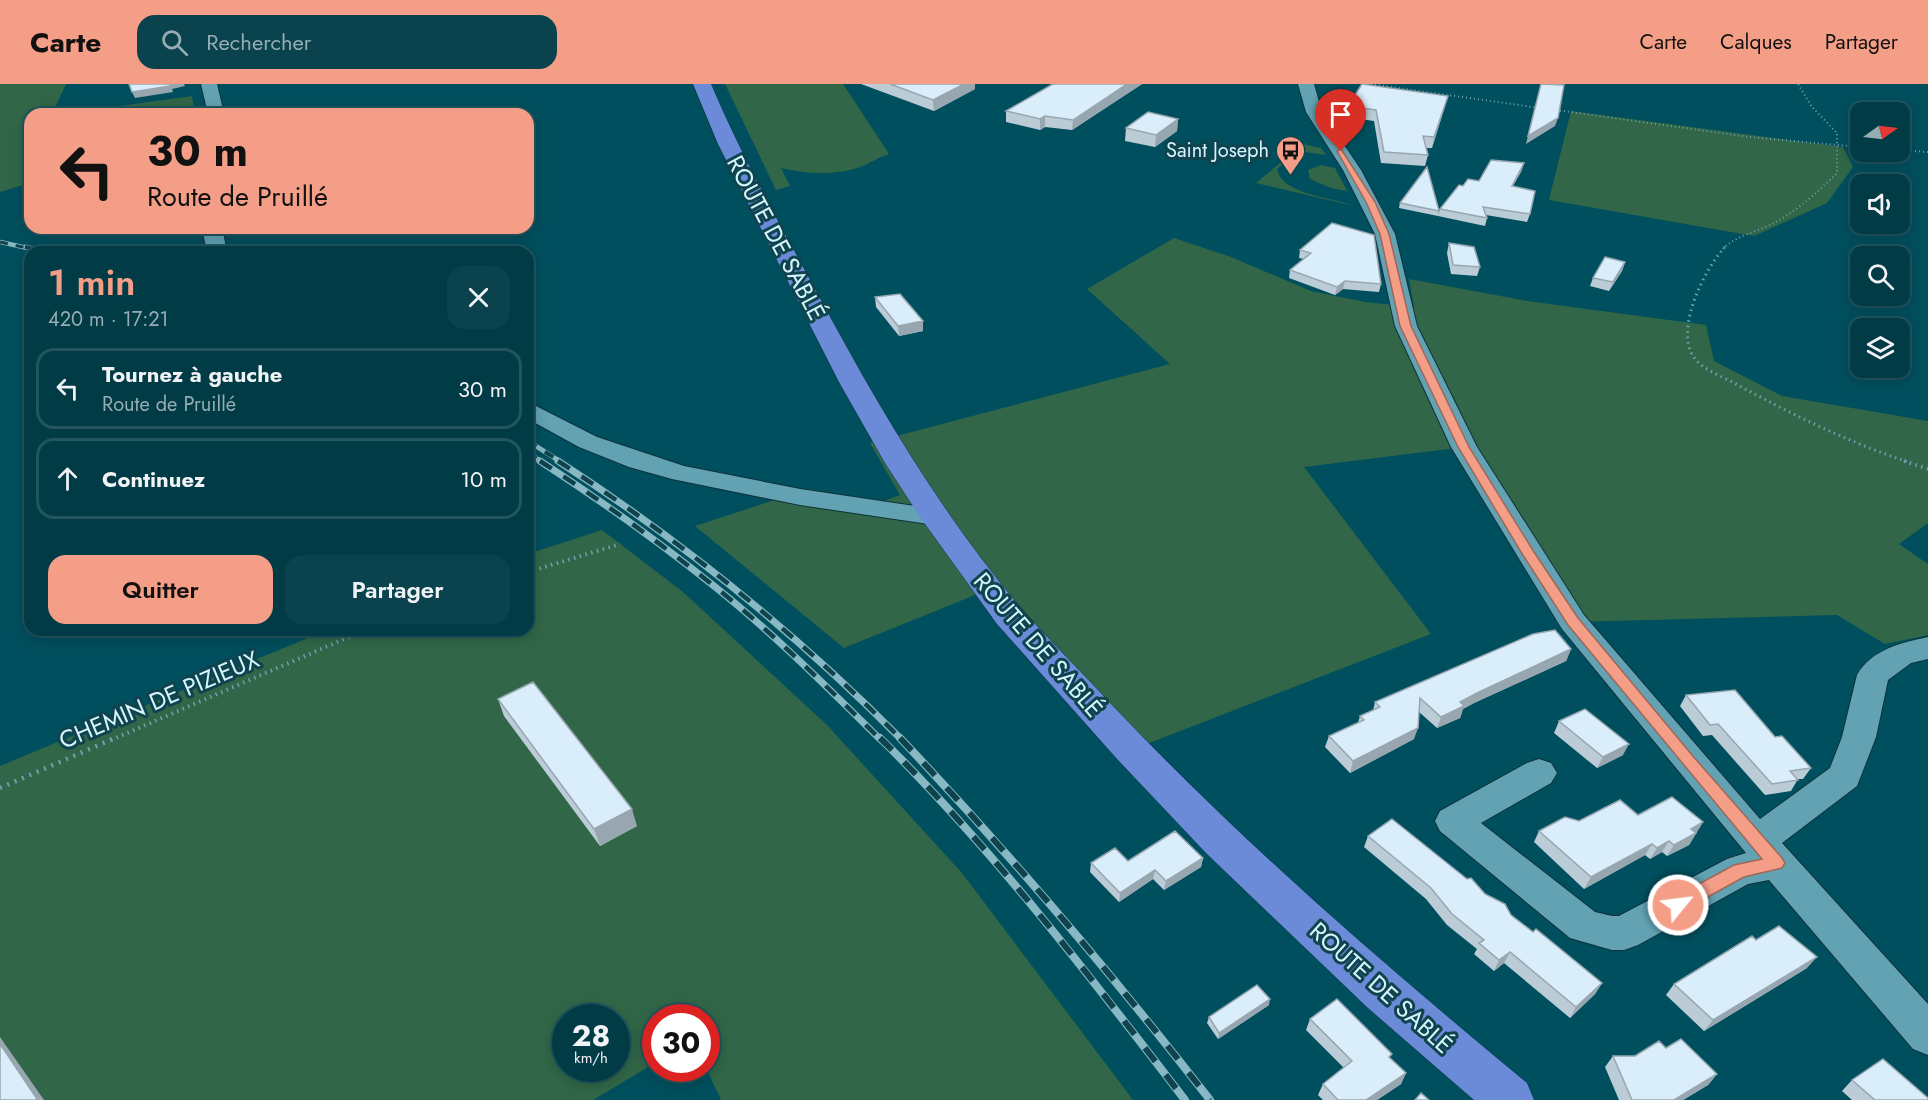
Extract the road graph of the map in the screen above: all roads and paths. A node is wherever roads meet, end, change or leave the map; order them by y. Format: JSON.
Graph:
{"nodes":[{"id":1,"x":209,"y":84,"type":"edge"},
{"id":2,"x":702,"y":84,"type":"edge"},
{"id":3,"x":1306,"y":84,"type":"edge"},
{"id":4,"x":1371,"y":84,"type":"edge"},
{"id":5,"x":1798,"y":84,"type":"edge"},
{"id":6,"x":215,"y":108,"type":"edge"},
{"id":7,"x":1543,"y":108,"type":"edge"},
{"id":8,"x":1554,"y":110,"type":"edge"},
{"id":9,"x":1838,"y":146,"type":"junction"},
{"id":10,"x":1850,"y":147,"type":"edge"},
{"id":11,"x":1910,"y":151,"type":"edge"},
{"id":12,"x":1928,"y":152,"type":"edge"},
{"id":13,"x":534,"y":412,"type":"edge"},
{"id":14,"x":1928,"y":469,"type":"edge"},
{"id":15,"x":935,"y":517,"type":"junction"},
{"id":16,"x":621,"y":544,"type":"dead end"},
{"id":17,"x":534,"y":570,"type":"edge"},
{"id":18,"x":351,"y":636,"type":"edge"},
{"id":19,"x":1928,"y":648,"type":"edge"},
{"id":20,"x":1539,"y":772,"type":"dead end"},
{"id":21,"x":0,"y":788,"type":"edge"},
{"id":22,"x":1766,"y":851,"type":"junction"},
{"id":23,"x":1928,"y":1035,"type":"edge"},
{"id":24,"x":1510,"y":1100,"type":"edge"}],
"edges":[{"from":1,"to":6,"type":"street"},
{"from":2,"to":15,"type":"main road","name":"ROUTE DE SABLÉ"},
{"from":3,"to":22,"type":"street"},
{"from":4,"to":7,"type":"path"},
{"from":5,"to":9,"type":"path"},
{"from":8,"to":9,"type":"path"},
{"from":9,"to":10,"type":"path"},
{"from":9,"to":14,"type":"path"},
{"from":11,"to":12,"type":"path"},
{"from":13,"to":15,"type":"street"},
{"from":15,"to":24,"type":"main road","name":"ROUTE DE SABLÉ"},
{"from":16,"to":17,"type":"path"},
{"from":18,"to":21,"type":"path","name":"CHEMIN DE PIZIEUX"},
{"from":19,"to":22,"type":"street"},
{"from":20,"to":22,"type":"street"},
{"from":22,"to":23,"type":"street"}]}
